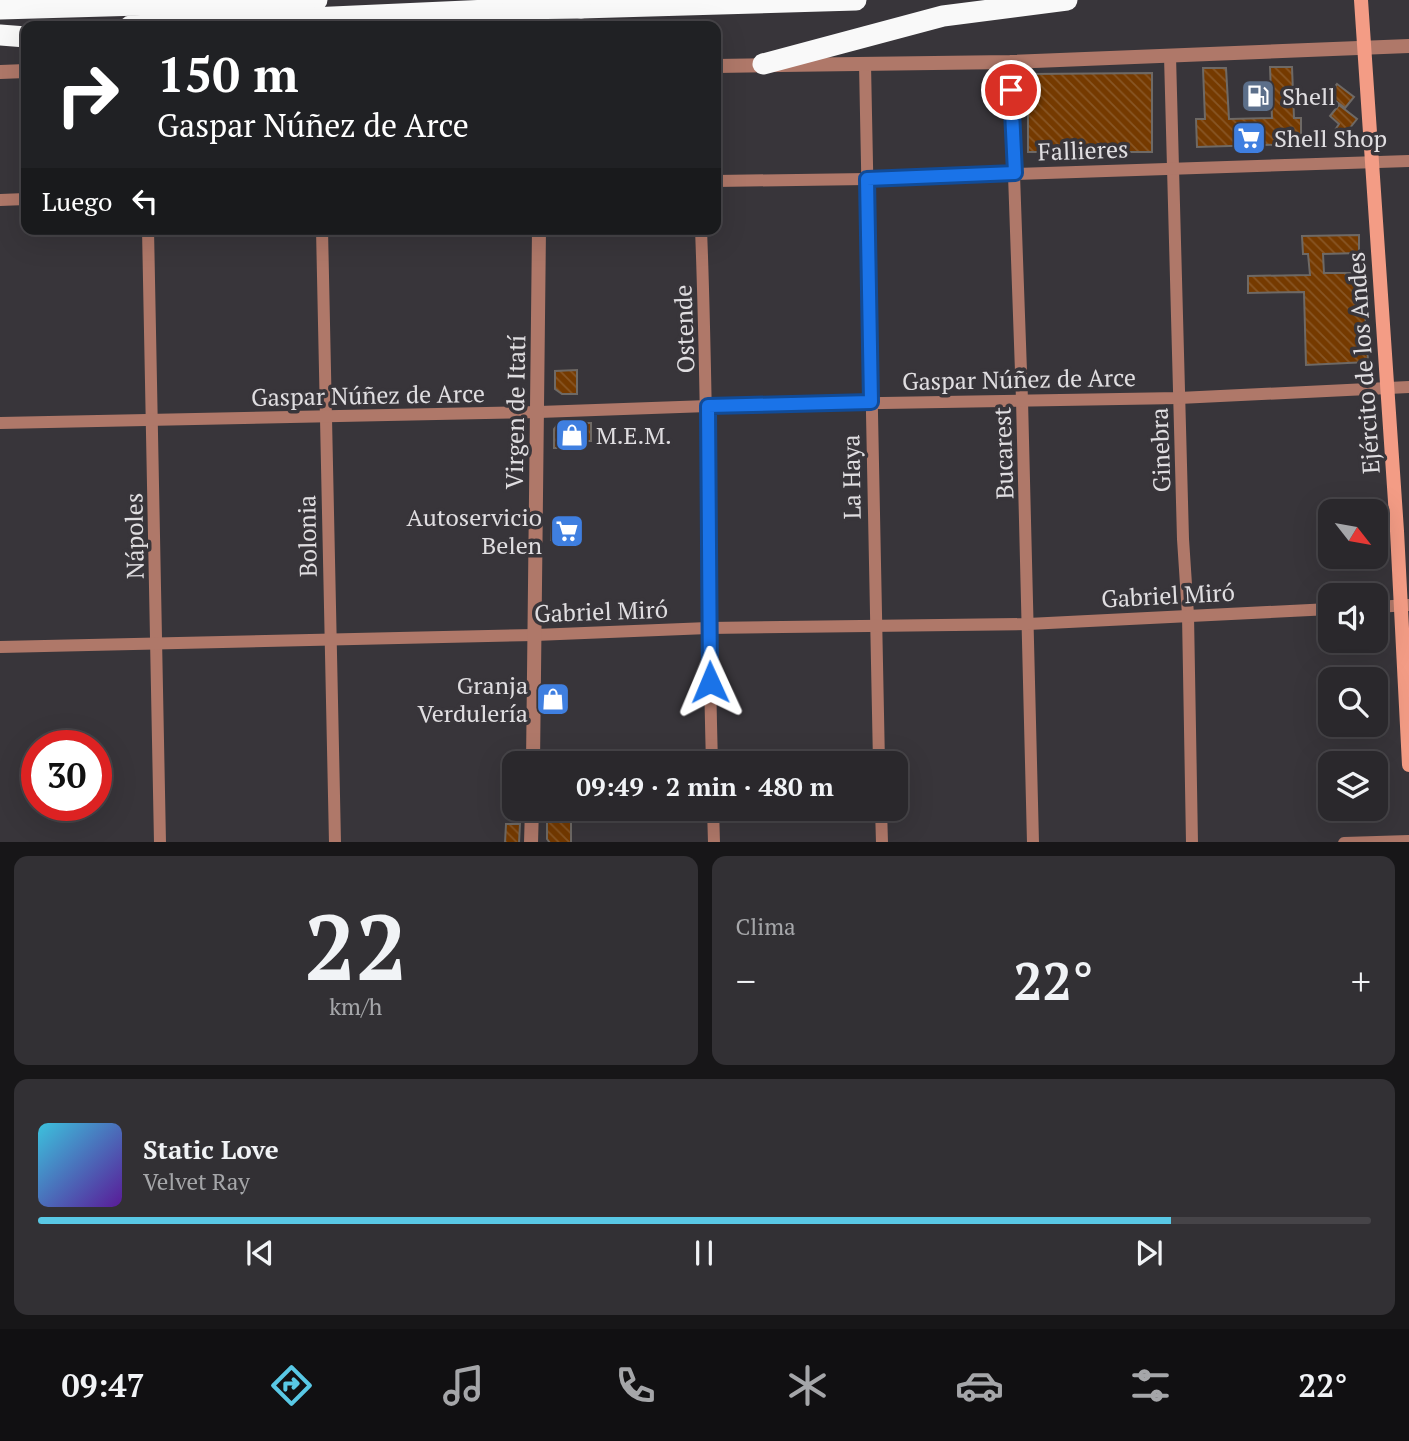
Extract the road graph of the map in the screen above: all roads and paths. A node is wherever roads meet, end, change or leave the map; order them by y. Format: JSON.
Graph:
{"nodes":[{"id":1,"x":52,"y":0,"type":"edge"},
{"id":2,"x":317,"y":0,"type":"edge"},
{"id":3,"x":537,"y":0,"type":"edge"},
{"id":4,"x":856,"y":0,"type":"edge"},
{"id":5,"x":1067,"y":0,"type":"edge"},
{"id":6,"x":1361,"y":0,"type":"edge"},
{"id":7,"x":0,"y":8,"type":"edge"},
{"id":8,"x":242,"y":21,"type":"edge"},
{"id":9,"x":538,"y":21,"type":"edge"},
{"id":10,"x":0,"y":35,"type":"edge"},
{"id":11,"x":21,"y":35,"type":"edge"},
{"id":12,"x":1409,"y":46,"type":"edge"},
{"id":13,"x":1363,"y":49,"type":"junction"},
{"id":14,"x":1170,"y":56,"type":"junction"},
{"id":15,"x":1010,"y":62,"type":"junction"},
{"id":16,"x":763,"y":64,"type":"junction"},
{"id":17,"x":865,"y":64,"type":"junction"},
{"id":18,"x":721,"y":66,"type":"edge"},
{"id":19,"x":21,"y":71,"type":"edge"},
{"id":20,"x":0,"y":72,"type":"edge"},
{"id":21,"x":1409,"y":161,"type":"edge"},
{"id":22,"x":1374,"y":162,"type":"junction"},
{"id":23,"x":1173,"y":168,"type":"junction"},
{"id":24,"x":1015,"y":173,"type":"junction"},
{"id":25,"x":867,"y":179,"type":"junction"},
{"id":26,"x":721,"y":181,"type":"edge"},
{"id":27,"x":21,"y":199,"type":"edge"},
{"id":28,"x":0,"y":200,"type":"edge"},
{"id":29,"x":148,"y":235,"type":"edge"},
{"id":30,"x":321,"y":235,"type":"edge"},
{"id":31,"x":539,"y":235,"type":"edge"},
{"id":32,"x":701,"y":235,"type":"edge"},
{"id":33,"x":1409,"y":387,"type":"edge"},
{"id":34,"x":1387,"y":388,"type":"junction"},
{"id":35,"x":1179,"y":398,"type":"junction"},
{"id":36,"x":1022,"y":400,"type":"junction"},
{"id":37,"x":871,"y":402,"type":"junction"},
{"id":38,"x":708,"y":406,"type":"junction"},
{"id":39,"x":539,"y":412,"type":"junction"},
{"id":40,"x":325,"y":417,"type":"junction"},
{"id":41,"x":153,"y":421,"type":"junction"},
{"id":42,"x":0,"y":424,"type":"edge"},
{"id":43,"x":1405,"y":605,"type":"edge"},
{"id":44,"x":1318,"y":610,"type":"edge"},
{"id":45,"x":1188,"y":615,"type":"junction"},
{"id":46,"x":1028,"y":624,"type":"junction"},
{"id":47,"x":875,"y":625,"type":"junction"},
{"id":48,"x":708,"y":628,"type":"junction"},
{"id":49,"x":535,"y":635,"type":"junction"},
{"id":50,"x":330,"y":639,"type":"junction"},
{"id":51,"x":157,"y":645,"type":"junction"},
{"id":52,"x":0,"y":648,"type":"edge"},
{"id":53,"x":533,"y":751,"type":"edge"},
{"id":54,"x":712,"y":751,"type":"edge"},
{"id":55,"x":879,"y":751,"type":"edge"},
{"id":56,"x":1409,"y":765,"type":"edge"},
{"id":57,"x":532,"y":821,"type":"edge"},
{"id":58,"x":713,"y":821,"type":"edge"},
{"id":59,"x":881,"y":821,"type":"edge"},
{"id":60,"x":1409,"y":841,"type":"edge"},
{"id":61,"x":160,"y":842,"type":"edge"},
{"id":62,"x":335,"y":842,"type":"edge"},
{"id":63,"x":531,"y":842,"type":"edge"},
{"id":64,"x":714,"y":842,"type":"edge"},
{"id":65,"x":882,"y":842,"type":"edge"},
{"id":66,"x":1033,"y":842,"type":"edge"},
{"id":67,"x":1192,"y":842,"type":"edge"},
{"id":68,"x":1344,"y":842,"type":"edge"}],
"edges":[{"from":1,"to":7,"type":"highway"},
{"from":2,"to":7,"type":"highway"},
{"from":3,"to":9,"type":"street"},
{"from":4,"to":8,"type":"highway","bridge":true},
{"from":5,"to":16,"type":"highway"},
{"from":6,"to":13,"type":"main road","name":"Ejército de los Andes"},
{"from":10,"to":11,"type":"highway"},
{"from":12,"to":13,"type":"street"},
{"from":13,"to":14,"type":"street"},
{"from":13,"to":22,"type":"main road","name":"Ejército de los Andes"},
{"from":14,"to":15,"type":"street"},
{"from":14,"to":23,"type":"street","name":"Ginebra"},
{"from":15,"to":17,"type":"street"},
{"from":15,"to":24,"type":"street","name":"Bucarest"},
{"from":16,"to":17,"type":"street"},
{"from":16,"to":18,"type":"street"},
{"from":17,"to":25,"type":"street","name":"La Haya"},
{"from":19,"to":20,"type":"street"},
{"from":21,"to":22,"type":"street","name":"Fallieres"},
{"from":22,"to":23,"type":"street","name":"Fallieres"},
{"from":22,"to":34,"type":"main road","name":"Ejército de los Andes"},
{"from":23,"to":24,"type":"street","name":"Fallieres"},
{"from":23,"to":35,"type":"street","name":"Ginebra"},
{"from":24,"to":25,"type":"street","name":"Fallieres"},
{"from":24,"to":36,"type":"street","name":"Bucarest"},
{"from":25,"to":26,"type":"street","name":"Fallieres"},
{"from":25,"to":37,"type":"street","name":"La Haya"},
{"from":27,"to":28,"type":"street"},
{"from":29,"to":41,"type":"street","name":"Nápoles"},
{"from":30,"to":40,"type":"street","name":"Bolonia"},
{"from":31,"to":39,"type":"street","name":"Virgen de Itatí"},
{"from":32,"to":38,"type":"street","name":"Ostende"},
{"from":33,"to":34,"type":"street","name":"Gaspar Núñez de Arce"},
{"from":34,"to":35,"type":"street","name":"Gaspar Núñez de Arce"},
{"from":34,"to":43,"type":"main road","name":"Ejército de los Andes"},
{"from":35,"to":36,"type":"street","name":"Gaspar Núñez de Arce"},
{"from":35,"to":45,"type":"street","name":"Ginebra"},
{"from":36,"to":37,"type":"street","name":"Gaspar Núñez de Arce"},
{"from":36,"to":46,"type":"street","name":"Bucarest"},
{"from":37,"to":38,"type":"street","name":"Gaspar Núñez de Arce"},
{"from":37,"to":47,"type":"street","name":"La Haya"},
{"from":38,"to":39,"type":"street","name":"Gaspar Núñez de Arce"},
{"from":38,"to":48,"type":"street","name":"Ostende"},
{"from":39,"to":40,"type":"street","name":"Gaspar Núñez de Arce"},
{"from":39,"to":49,"type":"street","name":"Virgen de Itatí"},
{"from":40,"to":41,"type":"street","name":"Gaspar Núñez de Arce"},
{"from":40,"to":50,"type":"street","name":"Bolonia"},
{"from":41,"to":42,"type":"street","name":"Gaspar Núñez de Arce"},
{"from":41,"to":51,"type":"street","name":"Nápoles"},
{"from":43,"to":56,"type":"main road","name":"Ejército de los Andes"},
{"from":44,"to":45,"type":"street","name":"Gabriel Miró"},
{"from":45,"to":46,"type":"street","name":"Gabriel Miró"},
{"from":45,"to":67,"type":"street","name":"Ginebra"},
{"from":46,"to":47,"type":"street","name":"Gabriel Miró"},
{"from":46,"to":66,"type":"street","name":"Bucarest"},
{"from":47,"to":48,"type":"street","name":"Gabriel Miró"},
{"from":47,"to":55,"type":"street","name":"La Haya"},
{"from":48,"to":49,"type":"street","name":"Gabriel Miró"},
{"from":48,"to":54,"type":"street","name":"Ostende"},
{"from":49,"to":50,"type":"street","name":"Gabriel Miró"},
{"from":49,"to":53,"type":"street","name":"Virgen de Itatí"},
{"from":50,"to":51,"type":"street","name":"Gabriel Miró"},
{"from":50,"to":62,"type":"street","name":"Bolonia"},
{"from":51,"to":52,"type":"street","name":"Gabriel Miró"},
{"from":51,"to":61,"type":"street","name":"Nápoles"},
{"from":57,"to":63,"type":"street"},
{"from":58,"to":64,"type":"street"},
{"from":59,"to":65,"type":"street"},
{"from":60,"to":68,"type":"street"}]}
